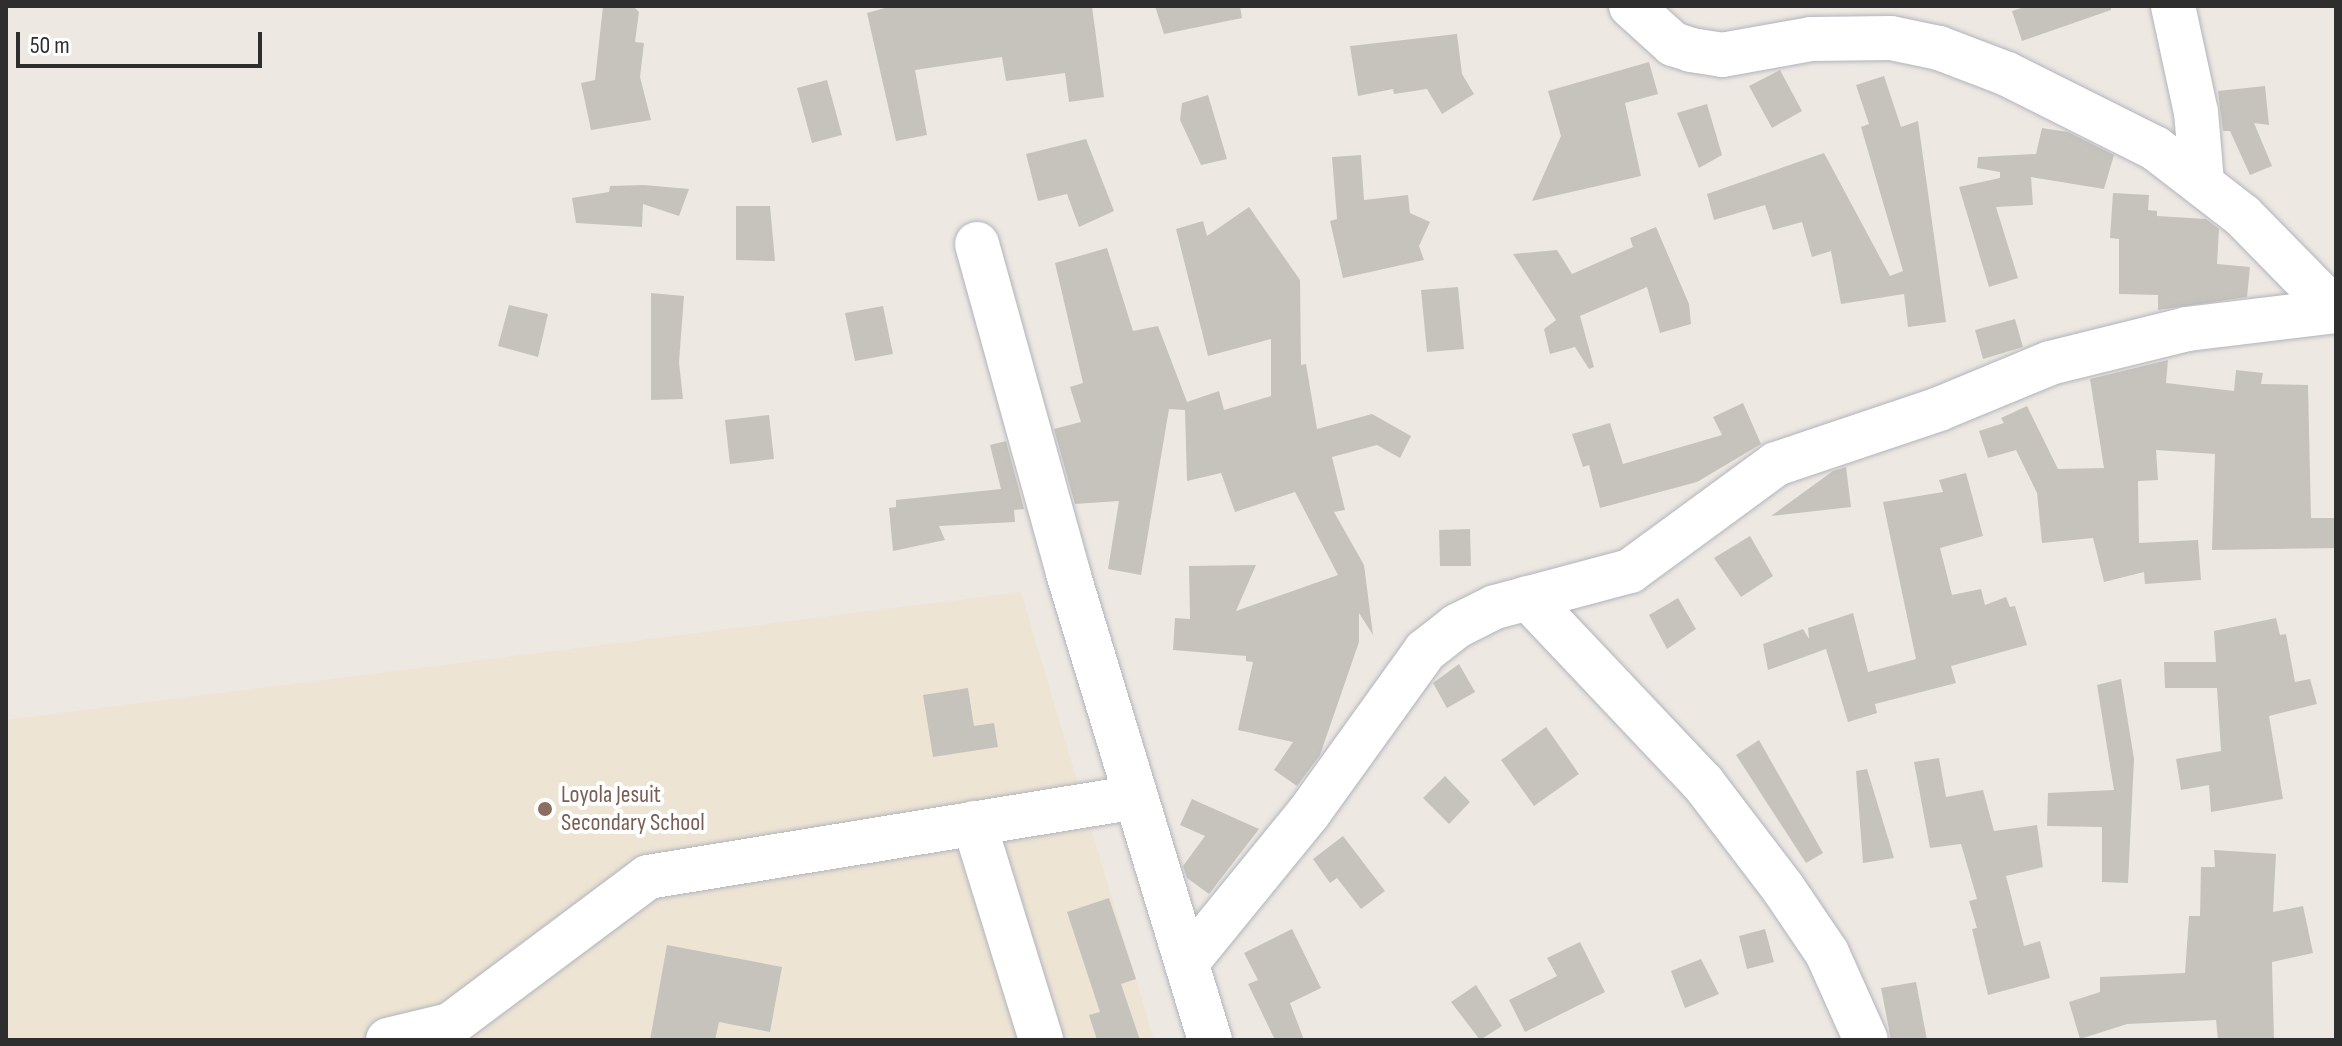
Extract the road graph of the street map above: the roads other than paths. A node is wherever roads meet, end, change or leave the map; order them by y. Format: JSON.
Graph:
{"nodes":[{"id":1,"x":1631,"y":6,"type":"edge"},
{"id":2,"x":2173,"y":6,"type":"edge"},
{"id":3,"x":2202,"y":182,"type":"junction"},
{"id":4,"x":977,"y":244,"type":"dead end"},
{"id":5,"x":2336,"y":311,"type":"edge"},
{"id":6,"x":1528,"y":598,"type":"junction"},
{"id":7,"x":1135,"y":797,"type":"junction"},
{"id":8,"x":974,"y":823,"type":"junction"},
{"id":9,"x":1188,"y":961,"type":"junction"},
{"id":10,"x":388,"y":1040,"type":"edge"},
{"id":11,"x":1041,"y":1040,"type":"edge"},
{"id":12,"x":1210,"y":1040,"type":"edge"},
{"id":13,"x":1866,"y":1040,"type":"edge"}],
"edges":[{"from":1,"to":3,"type":"street"},
{"from":2,"to":3,"type":"street"},
{"from":3,"to":5,"type":"street"},
{"from":4,"to":7,"type":"street"},
{"from":5,"to":6,"type":"street"},
{"from":6,"to":9,"type":"street"},
{"from":6,"to":13,"type":"street"},
{"from":7,"to":8,"type":"street"},
{"from":7,"to":9,"type":"street"},
{"from":8,"to":10,"type":"street"},
{"from":8,"to":11,"type":"street"},
{"from":9,"to":12,"type":"street"}]}
